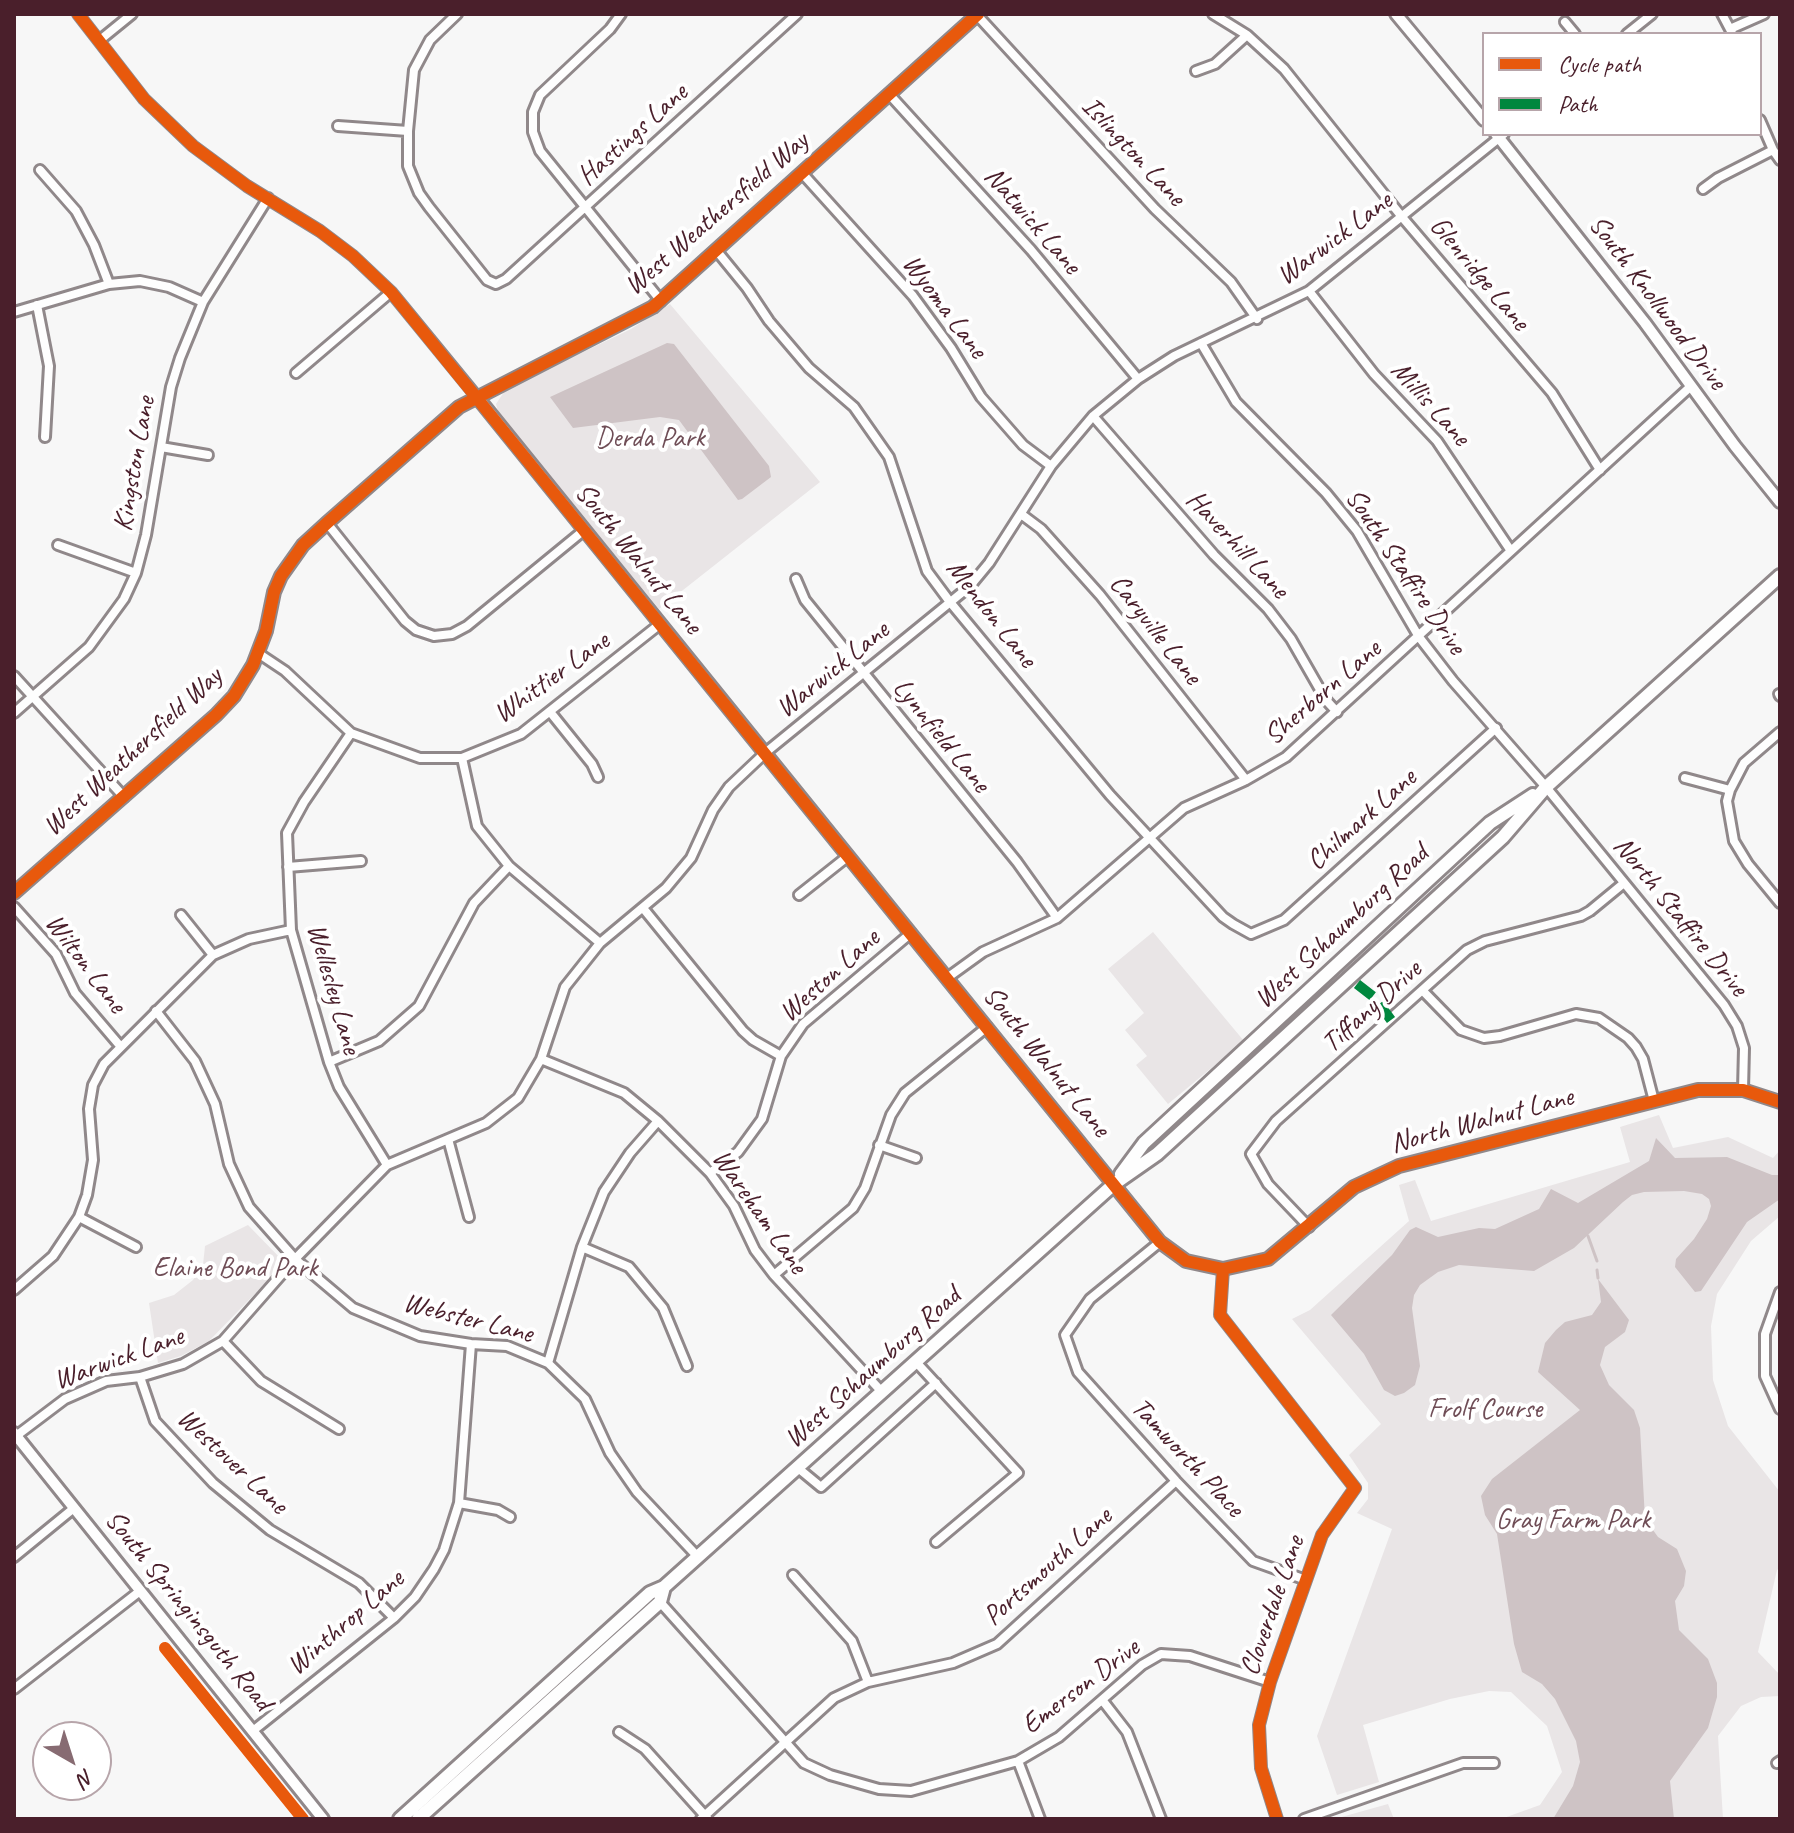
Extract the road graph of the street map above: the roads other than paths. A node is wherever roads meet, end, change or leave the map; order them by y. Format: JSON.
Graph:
{"nodes":[{"id":1,"x":78,"y":14,"type":"edge"},
{"id":2,"x":132,"y":14,"type":"edge"},
{"id":3,"x":457,"y":14,"type":"edge"},
{"id":4,"x":621,"y":14,"type":"edge"},
{"id":5,"x":797,"y":14,"type":"edge"},
{"id":6,"x":978,"y":14,"type":"edge"},
{"id":7,"x":1213,"y":14,"type":"edge"},
{"id":8,"x":1396,"y":14,"type":"edge"},
{"id":9,"x":1652,"y":14,"type":"edge"},
{"id":10,"x":1722,"y":14,"type":"edge"},
{"id":11,"x":1764,"y":14,"type":"edge"},
{"id":12,"x":1565,"y":22,"type":"dead end"},
{"id":13,"x":1573,"y":32,"type":"edge"},
{"id":14,"x":1630,"y":32,"type":"edge"},
{"id":15,"x":1731,"y":32,"type":"edge"},
{"id":16,"x":1247,"y":35,"type":"junction"},
{"id":17,"x":100,"y":40,"type":"junction"},
{"id":18,"x":1196,"y":71,"type":"dead end"},
{"id":19,"x":889,"y":94,"type":"junction"},
{"id":20,"x":1482,"y":118,"type":"edge"},
{"id":21,"x":1762,"y":125,"type":"edge"},
{"id":22,"x":338,"y":126,"type":"dead end"},
{"id":23,"x":408,"y":131,"type":"junction"},
{"id":24,"x":1498,"y":136,"type":"edge"},
{"id":25,"x":1500,"y":136,"type":"edge"},
{"id":26,"x":1773,"y":150,"type":"junction"},
{"id":27,"x":1780,"y":160,"type":"edge"},
{"id":28,"x":40,"y":170,"type":"dead end"},
{"id":29,"x":802,"y":173,"type":"junction"},
{"id":30,"x":1703,"y":189,"type":"dead end"},
{"id":31,"x":268,"y":198,"type":"junction"},
{"id":32,"x":586,"y":207,"type":"junction"},
{"id":33,"x":1402,"y":217,"type":"junction"},
{"id":34,"x":716,"y":250,"type":"junction"},
{"id":35,"x":109,"y":284,"type":"junction"},
{"id":36,"x":1309,"y":291,"type":"junction"},
{"id":37,"x":391,"y":292,"type":"junction"},
{"id":38,"x":661,"y":301,"type":"junction"},
{"id":39,"x":203,"y":302,"type":"junction"},
{"id":40,"x":37,"y":305,"type":"junction"},
{"id":41,"x":14,"y":312,"type":"edge"},
{"id":42,"x":1257,"y":319,"type":"junction"},
{"id":43,"x":1201,"y":343,"type":"junction"},
{"id":44,"x":296,"y":373,"type":"dead end"},
{"id":45,"x":1138,"y":379,"type":"junction"},
{"id":46,"x":1690,"y":387,"type":"junction"},
{"id":47,"x":477,"y":397,"type":"junction"},
{"id":48,"x":1093,"y":416,"type":"junction"},
{"id":49,"x":45,"y":437,"type":"dead end"},
{"id":50,"x":161,"y":447,"type":"junction"},
{"id":51,"x":208,"y":455,"type":"dead end"},
{"id":52,"x":1051,"y":466,"type":"junction"},
{"id":53,"x":1600,"y":470,"type":"junction"},
{"id":54,"x":1780,"y":502,"type":"edge"},
{"id":55,"x":1021,"y":514,"type":"junction"},
{"id":56,"x":327,"y":523,"type":"junction"},
{"id":57,"x":583,"y":531,"type":"junction"},
{"id":58,"x":58,"y":545,"type":"dead end"},
{"id":59,"x":1511,"y":551,"type":"junction"},
{"id":60,"x":136,"y":573,"type":"junction"},
{"id":61,"x":1780,"y":576,"type":"edge"},
{"id":62,"x":796,"y":579,"type":"dead end"},
{"id":63,"x":950,"y":602,"type":"junction"},
{"id":64,"x":660,"y":624,"type":"junction"},
{"id":65,"x":1419,"y":637,"type":"junction"},
{"id":66,"x":258,"y":653,"type":"junction"},
{"id":67,"x":862,"y":674,"type":"junction"},
{"id":68,"x":14,"y":676,"type":"edge"},
{"id":69,"x":33,"y":697,"type":"junction"},
{"id":70,"x":1337,"y":712,"type":"junction"},
{"id":71,"x":14,"y":713,"type":"edge"},
{"id":72,"x":551,"y":713,"type":"junction"},
{"id":73,"x":1496,"y":728,"type":"junction"},
{"id":74,"x":1780,"y":732,"type":"edge"},
{"id":75,"x":351,"y":733,"type":"junction"},
{"id":76,"x":765,"y":753,"type":"junction"},
{"id":77,"x":462,"y":758,"type":"junction"},
{"id":78,"x":598,"y":777,"type":"dead end"},
{"id":79,"x":1685,"y":778,"type":"dead end"},
{"id":80,"x":1246,"y":780,"type":"junction"},
{"id":81,"x":1546,"y":787,"type":"junction"},
{"id":82,"x":1730,"y":790,"type":"junction"},
{"id":83,"x":124,"y":797,"type":"junction"},
{"id":84,"x":1148,"y":837,"type":"junction"},
{"id":85,"x":847,"y":857,"type":"junction"},
{"id":86,"x":361,"y":861,"type":"dead end"},
{"id":87,"x":509,"y":866,"type":"junction"},
{"id":88,"x":288,"y":867,"type":"junction"},
{"id":89,"x":1624,"y":883,"type":"junction"},
{"id":90,"x":14,"y":893,"type":"edge"},
{"id":91,"x":799,"y":895,"type":"dead end"},
{"id":92,"x":1780,"y":903,"type":"edge"},
{"id":93,"x":14,"y":907,"type":"edge"},
{"id":94,"x":643,"y":908,"type":"junction"},
{"id":95,"x":181,"y":915,"type":"dead end"},
{"id":96,"x":1057,"y":918,"type":"junction"},
{"id":97,"x":291,"y":930,"type":"junction"},
{"id":98,"x":911,"y":933,"type":"junction"},
{"id":99,"x":1251,"y":934,"type":"joint"},
{"id":100,"x":600,"y":943,"type":"junction"},
{"id":101,"x":213,"y":955,"type":"junction"},
{"id":102,"x":947,"y":978,"type":"junction"},
{"id":103,"x":1423,"y":991,"type":"junction"},
{"id":104,"x":156,"y":1011,"type":"junction"},
{"id":105,"x":987,"y":1027,"type":"junction"},
{"id":106,"x":121,"y":1047,"type":"junction"},
{"id":107,"x":781,"y":1056,"type":"junction"},
{"id":108,"x":541,"y":1059,"type":"junction"},
{"id":109,"x":329,"y":1062,"type":"junction"},
{"id":110,"x":1743,"y":1090,"type":"junction"},
{"id":111,"x":1654,"y":1101,"type":"junction"},
{"id":112,"x":1780,"y":1102,"type":"edge"},
{"id":113,"x":658,"y":1121,"type":"junction"},
{"id":114,"x":448,"y":1139,"type":"junction"},
{"id":115,"x":879,"y":1145,"type":"junction"},
{"id":116,"x":916,"y":1158,"type":"dead end"},
{"id":117,"x":387,"y":1165,"type":"junction"},
{"id":118,"x":710,"y":1173,"type":"junction"},
{"id":119,"x":1114,"y":1184,"type":"junction"},
{"id":120,"x":79,"y":1217,"type":"junction"},
{"id":121,"x":469,"y":1217,"type":"dead end"},
{"id":122,"x":1309,"y":1227,"type":"junction"},
{"id":123,"x":1160,"y":1242,"type":"junction"},
{"id":124,"x":136,"y":1247,"type":"dead end"},
{"id":125,"x":582,"y":1247,"type":"junction"},
{"id":126,"x":295,"y":1259,"type":"junction"},
{"id":127,"x":1223,"y":1269,"type":"junction"},
{"id":128,"x":774,"y":1275,"type":"junction"},
{"id":129,"x":14,"y":1290,"type":"edge"},
{"id":130,"x":1780,"y":1292,"type":"edge"},
{"id":131,"x":223,"y":1341,"type":"junction"},
{"id":132,"x":471,"y":1344,"type":"junction"},
{"id":133,"x":916,"y":1362,"type":"junction"},
{"id":134,"x":548,"y":1363,"type":"junction"},
{"id":135,"x":687,"y":1366,"type":"dead end"},
{"id":136,"x":140,"y":1377,"type":"junction"},
{"id":137,"x":936,"y":1383,"type":"junction"},
{"id":138,"x":882,"y":1392,"type":"junction"},
{"id":139,"x":1780,"y":1409,"type":"edge"},
{"id":140,"x":339,"y":1429,"type":"dead end"},
{"id":141,"x":15,"y":1435,"type":"edge"},
{"id":142,"x":798,"y":1468,"type":"junction"},
{"id":143,"x":1176,"y":1481,"type":"junction"},
{"id":144,"x":459,"y":1503,"type":"junction"},
{"id":145,"x":74,"y":1508,"type":"junction"},
{"id":146,"x":510,"y":1517,"type":"dead end"},
{"id":147,"x":936,"y":1542,"type":"dead end"},
{"id":148,"x":14,"y":1557,"type":"edge"},
{"id":149,"x":698,"y":1557,"type":"junction"},
{"id":150,"x":793,"y":1575,"type":"dead end"},
{"id":151,"x":1306,"y":1580,"type":"junction"},
{"id":152,"x":664,"y":1587,"type":"junction"},
{"id":153,"x":140,"y":1591,"type":"junction"},
{"id":154,"x":660,"y":1602,"type":"junction"},
{"id":155,"x":394,"y":1618,"type":"junction"},
{"id":156,"x":868,"y":1682,"type":"junction"},
{"id":157,"x":1270,"y":1682,"type":"junction"},
{"id":158,"x":14,"y":1689,"type":"edge"},
{"id":159,"x":1103,"y":1701,"type":"junction"},
{"id":160,"x":254,"y":1730,"type":"junction"},
{"id":161,"x":619,"y":1732,"type":"dead end"},
{"id":162,"x":786,"y":1741,"type":"junction"},
{"id":163,"x":1018,"y":1761,"type":"junction"},
{"id":164,"x":1494,"y":1763,"type":"dead end"},
{"id":165,"x":704,"y":1818,"type":"edge"},
{"id":166,"x":323,"y":1819,"type":"edge"},
{"id":167,"x":400,"y":1819,"type":"edge"},
{"id":168,"x":418,"y":1819,"type":"edge"},
{"id":169,"x":1040,"y":1819,"type":"edge"},
{"id":170,"x":1161,"y":1819,"type":"edge"},
{"id":171,"x":1277,"y":1819,"type":"edge"},
{"id":172,"x":1304,"y":1819,"type":"edge"}],
"edges":[{"from":1,"to":17,"type":"street","name":"South Walnut Lane"},
{"from":2,"to":17,"type":"street"},
{"from":3,"to":23,"type":"street"},
{"from":4,"to":32,"type":"street"},
{"from":5,"to":32,"type":"street","name":"Hastings Lane"},
{"from":6,"to":19,"type":"street","name":"West Weathersfield Way"},
{"from":6,"to":42,"type":"street","name":"Islington Lane"},
{"from":7,"to":16,"type":"street","name":"Glenridge Lane"},
{"from":8,"to":20,"type":"street"},
{"from":9,"to":14,"type":"street"},
{"from":10,"to":15,"type":"street"},
{"from":11,"to":15,"type":"street"},
{"from":12,"to":13,"type":"street"},
{"from":16,"to":18,"type":"street"},
{"from":16,"to":33,"type":"street","name":"Glenridge Lane"},
{"from":17,"to":31,"type":"street","name":"South Walnut Lane"},
{"from":19,"to":29,"type":"street","name":"West Weathersfield Way"},
{"from":19,"to":45,"type":"street","name":"Natwick Lane"},
{"from":21,"to":26,"type":"street"},
{"from":22,"to":23,"type":"street"},
{"from":23,"to":32,"type":"street","name":"Hastings Lane"},
{"from":24,"to":33,"type":"street","name":"Warwick Lane"},
{"from":25,"to":46,"type":"street","name":"South Knollwood Drive"},
{"from":26,"to":27,"type":"street"},
{"from":26,"to":30,"type":"street"},
{"from":28,"to":35,"type":"street"},
{"from":29,"to":34,"type":"street","name":"West Weathersfield Way"},
{"from":29,"to":52,"type":"street","name":"Wyoma Lane"},
{"from":31,"to":37,"type":"street","name":"South Walnut Lane"},
{"from":31,"to":39,"type":"street","name":"Kingston Lane"},
{"from":32,"to":38,"type":"street"},
{"from":33,"to":36,"type":"street","name":"Warwick Lane"},
{"from":33,"to":53,"type":"street","name":"Glenridge Lane"},
{"from":34,"to":38,"type":"street","name":"West Weathersfield Way"},
{"from":34,"to":63,"type":"street","name":"Mendon Lane"},
{"from":35,"to":39,"type":"street"},
{"from":35,"to":40,"type":"street"},
{"from":36,"to":42,"type":"street","name":"Warwick Lane"},
{"from":36,"to":59,"type":"street","name":"Millis Lane"},
{"from":37,"to":44,"type":"street"},
{"from":37,"to":47,"type":"street","name":"South Walnut Lane"},
{"from":38,"to":47,"type":"street","name":"West Weathersfield Way"},
{"from":39,"to":50,"type":"street","name":"Kingston Lane"},
{"from":40,"to":41,"type":"street"},
{"from":40,"to":49,"type":"street"},
{"from":42,"to":43,"type":"street","name":"Warwick Lane"},
{"from":43,"to":45,"type":"street","name":"Warwick Lane"},
{"from":43,"to":65,"type":"street","name":"South Staffire Drive"},
{"from":45,"to":48,"type":"street","name":"Warwick Lane"},
{"from":46,"to":53,"type":"street","name":"Sherborn Lane"},
{"from":46,"to":54,"type":"street","name":"South Knollwood Drive"},
{"from":47,"to":56,"type":"street","name":"West Weathersfield Way"},
{"from":47,"to":57,"type":"street","name":"South Walnut Lane"},
{"from":48,"to":52,"type":"street","name":"Warwick Lane"},
{"from":48,"to":70,"type":"street","name":"Haverhill Lane"},
{"from":50,"to":51,"type":"street"},
{"from":50,"to":60,"type":"street","name":"Kingston Lane"},
{"from":52,"to":55,"type":"street","name":"Warwick Lane"},
{"from":53,"to":59,"type":"street","name":"Sherborn Lane"},
{"from":55,"to":63,"type":"street","name":"Warwick Lane"},
{"from":55,"to":80,"type":"street","name":"Caryville Lane"},
{"from":56,"to":57,"type":"street"},
{"from":56,"to":66,"type":"street","name":"West Weathersfield Way"},
{"from":57,"to":64,"type":"street","name":"South Walnut Lane"},
{"from":58,"to":60,"type":"street"},
{"from":59,"to":65,"type":"street","name":"Sherborn Lane"},
{"from":60,"to":69,"type":"street","name":"Kingston Lane"},
{"from":61,"to":81,"type":"main road","name":"West Schaumburg Road"},
{"from":62,"to":67,"type":"street","name":"Lynnfield Lane"},
{"from":63,"to":67,"type":"street","name":"Warwick Lane"},
{"from":63,"to":84,"type":"street","name":"Mendon Lane"},
{"from":64,"to":72,"type":"street","name":"Whittier Lane"},
{"from":64,"to":76,"type":"street","name":"South Walnut Lane"},
{"from":65,"to":70,"type":"street","name":"Sherborn Lane"},
{"from":65,"to":73,"type":"street","name":"South Staffire Drive"},
{"from":66,"to":75,"type":"street","name":"Whittier Lane"},
{"from":66,"to":83,"type":"street","name":"West Weathersfield Way"},
{"from":67,"to":76,"type":"street","name":"Warwick Lane"},
{"from":67,"to":96,"type":"street","name":"Lynnfield Lane"},
{"from":68,"to":69,"type":"street"},
{"from":69,"to":71,"type":"street","name":"Kingston Lane"},
{"from":69,"to":83,"type":"street"},
{"from":70,"to":80,"type":"street","name":"Sherborn Lane"},
{"from":72,"to":77,"type":"street","name":"Whittier Lane"},
{"from":72,"to":78,"type":"street"},
{"from":73,"to":81,"type":"street","name":"South Staffire Drive"},
{"from":73,"to":99,"type":"street","name":"Chilmark Lane"},
{"from":74,"to":82,"type":"street"},
{"from":75,"to":77,"type":"street","name":"Whittier Lane"},
{"from":75,"to":88,"type":"street","name":"Wellesley Lane"},
{"from":76,"to":85,"type":"street","name":"South Walnut Lane"},
{"from":76,"to":94,"type":"street","name":"Warwick Lane"},
{"from":77,"to":87,"type":"street"},
{"from":79,"to":82,"type":"street"},
{"from":80,"to":84,"type":"street","name":"Sherborn Lane"},
{"from":81,"to":89,"type":"street","name":"North Staffire Drive"},
{"from":81,"to":119,"type":"main road","name":"West Schaumburg Road"},
{"from":81,"to":119,"type":"main road","name":"West Schaumburg Road"},
{"from":82,"to":92,"type":"street"},
{"from":83,"to":90,"type":"street","name":"West Weathersfield Way"},
{"from":84,"to":96,"type":"street","name":"Sherborn Lane"},
{"from":84,"to":99,"type":"street","name":"Mendon Lane"},
{"from":85,"to":91,"type":"street"},
{"from":85,"to":98,"type":"street","name":"South Walnut Lane"},
{"from":86,"to":88,"type":"street"},
{"from":87,"to":100,"type":"street"},
{"from":87,"to":109,"type":"street"},
{"from":88,"to":97,"type":"street","name":"Wellesley Lane"},
{"from":89,"to":103,"type":"street","name":"Tiffany Drive"},
{"from":89,"to":110,"type":"street","name":"North Staffire Drive"},
{"from":93,"to":106,"type":"street","name":"Wilton Lane"},
{"from":94,"to":100,"type":"street","name":"Warwick Lane"},
{"from":94,"to":107,"type":"street"},
{"from":95,"to":101,"type":"street"},
{"from":96,"to":102,"type":"street","name":"Sherborn Lane"},
{"from":97,"to":101,"type":"street"},
{"from":97,"to":109,"type":"street","name":"Wellesley Lane"},
{"from":98,"to":102,"type":"street","name":"South Walnut Lane"},
{"from":98,"to":107,"type":"street","name":"Weston Lane"},
{"from":100,"to":108,"type":"street","name":"Warwick Lane"},
{"from":101,"to":104,"type":"street"},
{"from":102,"to":105,"type":"street","name":"South Walnut Lane"},
{"from":103,"to":111,"type":"street"},
{"from":103,"to":122,"type":"street","name":"Tiffany Drive"},
{"from":104,"to":106,"type":"street"},
{"from":104,"to":126,"type":"street","name":"Webster Lane"},
{"from":105,"to":115,"type":"street"},
{"from":105,"to":119,"type":"street","name":"South Walnut Lane"},
{"from":106,"to":120,"type":"street"},
{"from":107,"to":118,"type":"street","name":"Weston Lane"},
{"from":108,"to":113,"type":"street","name":"Wareham Lane"},
{"from":108,"to":114,"type":"street","name":"Warwick Lane"},
{"from":109,"to":117,"type":"street","name":"Wellesley Lane"},
{"from":110,"to":111,"type":"street","name":"North Walnut Lane"},
{"from":110,"to":112,"type":"street","name":"North Walnut Lane"},
{"from":111,"to":122,"type":"street","name":"North Walnut Lane"},
{"from":113,"to":118,"type":"street","name":"Wareham Lane"},
{"from":113,"to":125,"type":"street"},
{"from":114,"to":117,"type":"street","name":"Warwick Lane"},
{"from":114,"to":121,"type":"street"},
{"from":115,"to":116,"type":"street"},
{"from":115,"to":128,"type":"street"},
{"from":117,"to":126,"type":"street","name":"Warwick Lane"},
{"from":118,"to":128,"type":"street","name":"Wareham Lane"},
{"from":119,"to":123,"type":"street","name":"North Walnut Lane"},
{"from":119,"to":133,"type":"main road","name":"West Schaumburg Road"},
{"from":120,"to":124,"type":"street"},
{"from":120,"to":129,"type":"street"},
{"from":122,"to":127,"type":"street","name":"North Walnut Lane"},
{"from":123,"to":127,"type":"street","name":"North Walnut Lane"},
{"from":123,"to":143,"type":"street","name":"Tamworth Place"},
{"from":125,"to":134,"type":"street"},
{"from":125,"to":135,"type":"street"},
{"from":126,"to":131,"type":"street","name":"Warwick Lane"},
{"from":126,"to":132,"type":"street","name":"Webster Lane"},
{"from":127,"to":151,"type":"street","name":"Cloverdale Lane"},
{"from":128,"to":138,"type":"street","name":"Wareham Lane"},
{"from":130,"to":139,"type":"street"},
{"from":131,"to":136,"type":"street","name":"Warwick Lane"},
{"from":131,"to":140,"type":"street"},
{"from":132,"to":134,"type":"street","name":"Webster Lane"},
{"from":132,"to":144,"type":"street","name":"Winthrop Lane"},
{"from":133,"to":137,"type":"street"},
{"from":133,"to":138,"type":"main road","name":"West Schaumburg Road"},
{"from":134,"to":149,"type":"street","name":"Webster Lane"},
{"from":136,"to":141,"type":"street","name":"Warwick Lane"},
{"from":136,"to":155,"type":"street","name":"Westover Lane"},
{"from":137,"to":142,"type":"street"},
{"from":137,"to":147,"type":"street"},
{"from":138,"to":142,"type":"main road","name":"West Schaumburg Road"},
{"from":141,"to":145,"type":"street","name":"South Springinsguth Road"},
{"from":142,"to":149,"type":"main road","name":"West Schaumburg Road"},
{"from":143,"to":151,"type":"street","name":"Tamworth Place"},
{"from":143,"to":156,"type":"street","name":"Portsmouth Lane"},
{"from":144,"to":146,"type":"street"},
{"from":144,"to":155,"type":"street","name":"Winthrop Lane"},
{"from":145,"to":148,"type":"street"},
{"from":145,"to":153,"type":"street","name":"South Springinsguth Road"},
{"from":149,"to":152,"type":"main road","name":"West Schaumburg Road"},
{"from":150,"to":156,"type":"street"},
{"from":151,"to":157,"type":"street","name":"Cloverdale Lane"},
{"from":152,"to":154,"type":"main road"},
{"from":152,"to":167,"type":"main road","name":"West Schaumburg Road"},
{"from":153,"to":158,"type":"street"},
{"from":153,"to":160,"type":"street","name":"South Springinsguth Road"},
{"from":154,"to":162,"type":"street","name":"Emerson Drive"},
{"from":154,"to":168,"type":"main road"},
{"from":155,"to":160,"type":"street","name":"Winthrop Lane"},
{"from":156,"to":162,"type":"street","name":"Portsmouth Lane"},
{"from":157,"to":159,"type":"street","name":"Emerson Drive"},
{"from":157,"to":171,"type":"street","name":"Cloverdale Lane"},
{"from":159,"to":163,"type":"street","name":"Emerson Drive"},
{"from":159,"to":170,"type":"street"},
{"from":160,"to":166,"type":"street","name":"South Springinsguth Road"},
{"from":161,"to":165,"type":"street"},
{"from":162,"to":163,"type":"street","name":"Emerson Drive"},
{"from":162,"to":165,"type":"street","name":"Portsmouth Lane"},
{"from":163,"to":169,"type":"street"},
{"from":164,"to":172,"type":"street"}]}
